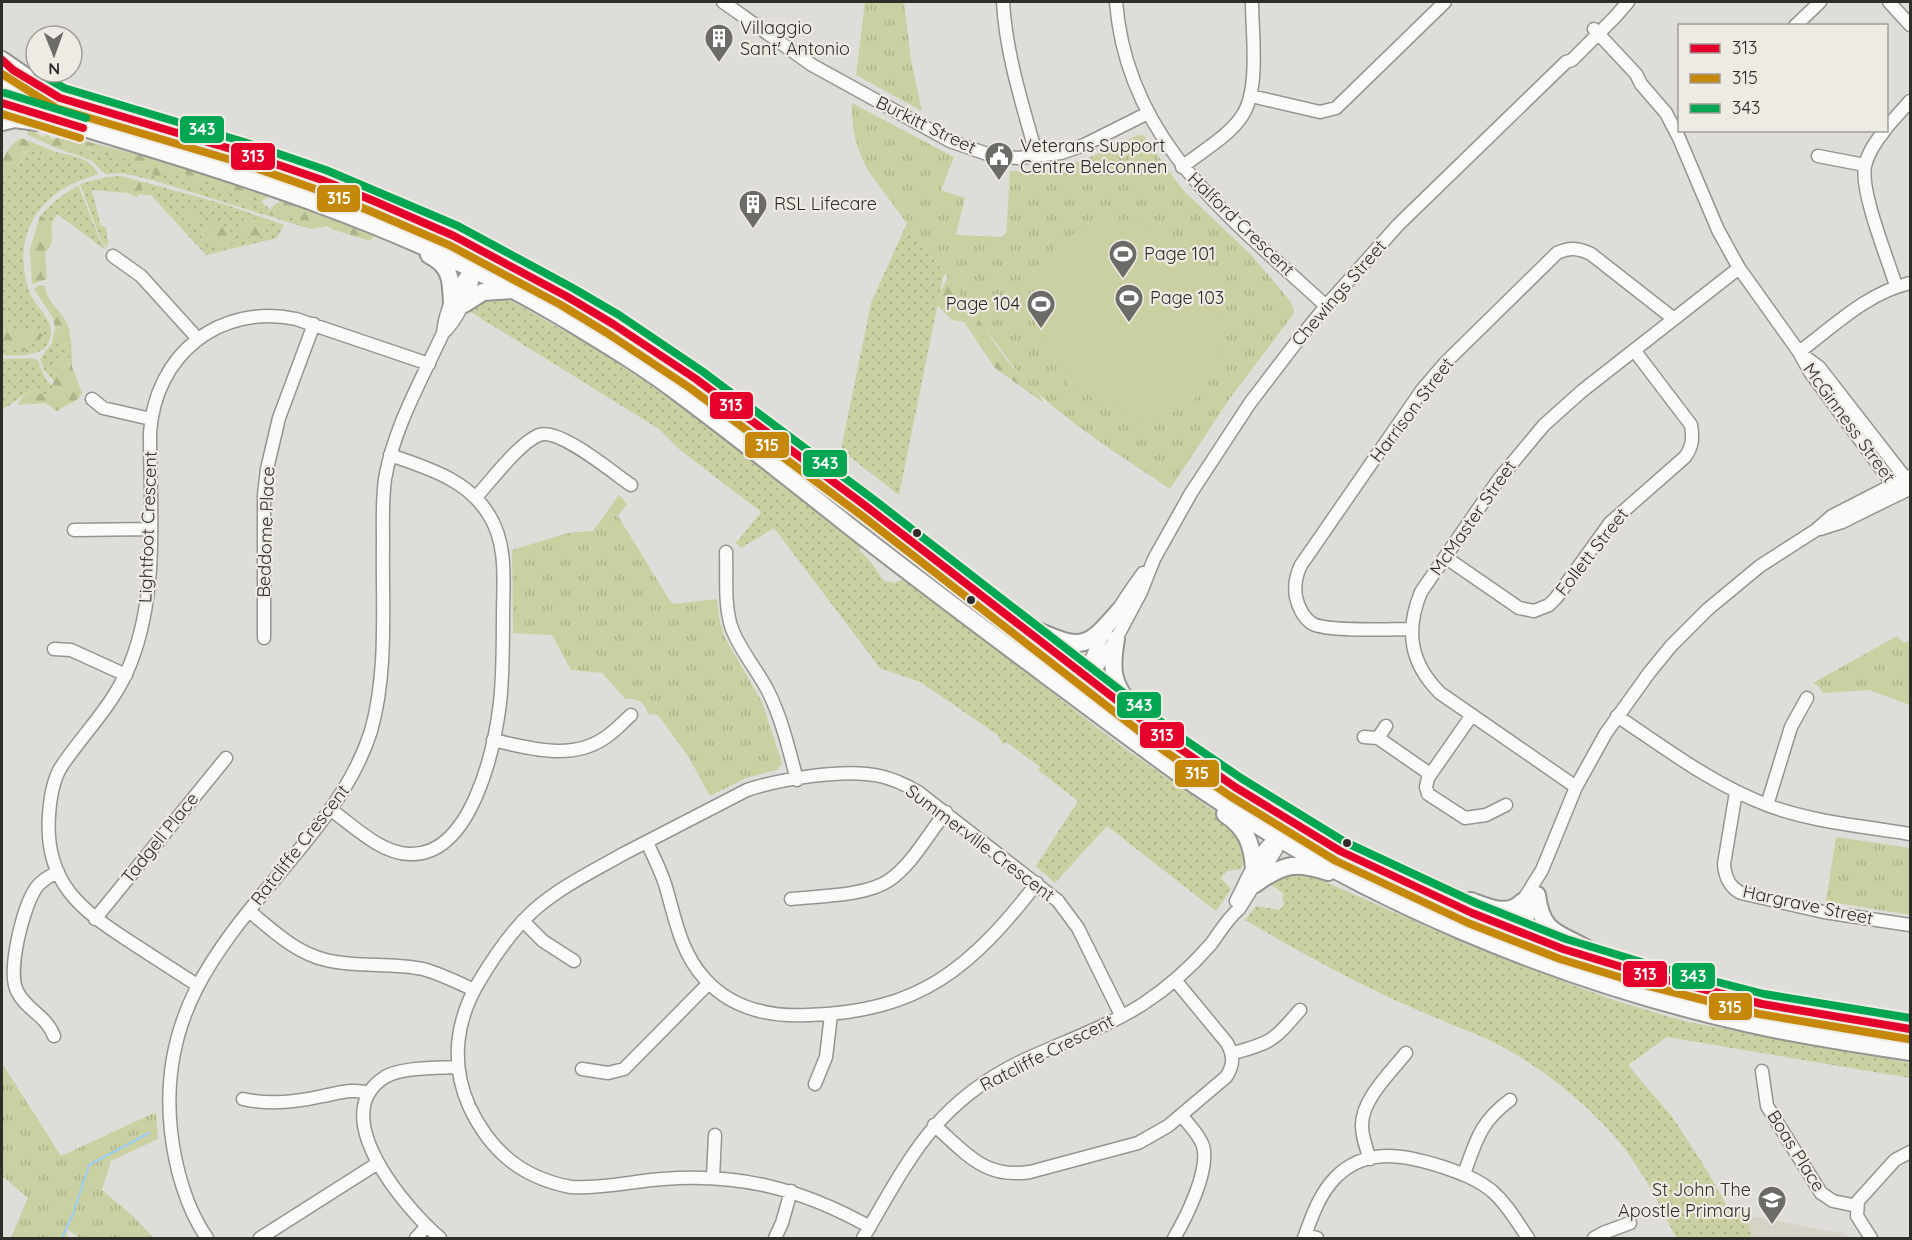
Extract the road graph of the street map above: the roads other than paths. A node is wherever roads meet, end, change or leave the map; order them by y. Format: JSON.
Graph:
{"nodes":[{"id":1,"x":1003,"y":2,"type":"edge"},
{"id":2,"x":1116,"y":2,"type":"edge"},
{"id":3,"x":1252,"y":2,"type":"edge"},
{"id":4,"x":1445,"y":2,"type":"edge"},
{"id":5,"x":1627,"y":2,"type":"edge"},
{"id":6,"x":1820,"y":2,"type":"edge"},
{"id":7,"x":1889,"y":2,"type":"edge"},
{"id":8,"x":731,"y":4,"type":"edge"},
{"id":9,"x":1797,"y":24,"type":"edge"},
{"id":10,"x":1911,"y":25,"type":"edge"},
{"id":11,"x":1593,"y":34,"type":"junction"},
{"id":12,"x":2,"y":60,"type":"edge"},
{"id":13,"x":2,"y":80,"type":"edge"},
{"id":14,"x":1251,"y":96,"type":"junction"},
{"id":15,"x":60,"y":98,"type":"junction"},
{"id":16,"x":1911,"y":101,"type":"edge"},
{"id":17,"x":2,"y":103,"type":"edge"},
{"id":18,"x":1148,"y":113,"type":"junction"},
{"id":19,"x":1675,"y":120,"type":"edge"},
{"id":20,"x":2,"y":122,"type":"edge"},
{"id":21,"x":74,"y":125,"type":"junction"},
{"id":22,"x":1888,"y":128,"type":"edge"},
{"id":23,"x":1680,"y":132,"type":"edge"},
{"id":24,"x":1884,"y":132,"type":"edge"},
{"id":25,"x":177,"y":133,"type":"junction"},
{"id":26,"x":172,"y":155,"type":"junction"},
{"id":27,"x":1818,"y":156,"type":"dead end"},
{"id":28,"x":1037,"y":157,"type":"junction"},
{"id":29,"x":1865,"y":165,"type":"junction"},
{"id":30,"x":1182,"y":167,"type":"junction"},
{"id":31,"x":392,"y":234,"type":"junction"},
{"id":32,"x":454,"y":236,"type":"junction"},
{"id":33,"x":113,"y":256,"type":"dead end"},
{"id":34,"x":474,"y":268,"type":"junction"},
{"id":35,"x":1738,"y":268,"type":"junction"},
{"id":36,"x":522,"y":272,"type":"junction"},
{"id":37,"x":1911,"y":283,"type":"edge"},
{"id":38,"x":1896,"y":286,"type":"junction"},
{"id":39,"x":514,"y":290,"type":"junction"},
{"id":40,"x":458,"y":304,"type":"junction"},
{"id":41,"x":1326,"y":306,"type":"junction"},
{"id":42,"x":1674,"y":319,"type":"junction"},
{"id":43,"x":314,"y":324,"type":"junction"},
{"id":44,"x":198,"y":339,"type":"junction"},
{"id":45,"x":1634,"y":351,"type":"junction"},
{"id":46,"x":1799,"y":352,"type":"junction"},
{"id":47,"x":429,"y":364,"type":"junction"},
{"id":48,"x":92,"y":399,"type":"dead end"},
{"id":49,"x":151,"y":419,"type":"junction"},
{"id":50,"x":390,"y":456,"type":"junction"},
{"id":51,"x":1905,"y":484,"type":"edge"},
{"id":52,"x":631,"y":485,"type":"dead end"},
{"id":53,"x":476,"y":497,"type":"junction"},
{"id":54,"x":74,"y":530,"type":"dead end"},
{"id":55,"x":150,"y":530,"type":"junction"},
{"id":56,"x":726,"y":552,"type":"dead end"},
{"id":57,"x":1445,"y":557,"type":"junction"},
{"id":58,"x":1154,"y":559,"type":"junction"},
{"id":59,"x":1119,"y":610,"type":"junction"},
{"id":60,"x":1010,"y":619,"type":"junction"},
{"id":61,"x":1411,"y":629,"type":"junction"},
{"id":62,"x":264,"y":638,"type":"dead end"},
{"id":63,"x":1116,"y":639,"type":"junction"},
{"id":64,"x":54,"y":649,"type":"dead end"},
{"id":65,"x":126,"y":675,"type":"junction"},
{"id":66,"x":1086,"y":676,"type":"junction"},
{"id":67,"x":1072,"y":695,"type":"junction"},
{"id":68,"x":1807,"y":699,"type":"dead end"},
{"id":69,"x":631,"y":715,"type":"dead end"},
{"id":70,"x":1472,"y":715,"type":"junction"},
{"id":71,"x":1617,"y":716,"type":"junction"},
{"id":72,"x":1386,"y":726,"type":"dead end"},
{"id":73,"x":1364,"y":737,"type":"dead end"},
{"id":74,"x":1378,"y":738,"type":"junction"},
{"id":75,"x":493,"y":740,"type":"junction"},
{"id":76,"x":1172,"y":743,"type":"junction"},
{"id":77,"x":226,"y":758,"type":"dead end"},
{"id":78,"x":1430,"y":774,"type":"junction"},
{"id":79,"x":797,"y":780,"type":"junction"},
{"id":80,"x":1198,"y":787,"type":"junction"},
{"id":81,"x":1235,"y":787,"type":"junction"},
{"id":82,"x":1576,"y":787,"type":"junction"},
{"id":83,"x":1736,"y":792,"type":"junction"},
{"id":84,"x":1767,"y":805,"type":"junction"},
{"id":85,"x":1506,"y":806,"type":"dead end"},
{"id":86,"x":331,"y":810,"type":"junction"},
{"id":87,"x":946,"y":812,"type":"junction"},
{"id":88,"x":1911,"y":834,"type":"edge"},
{"id":89,"x":1316,"y":836,"type":"junction"},
{"id":90,"x":1278,"y":837,"type":"junction"},
{"id":91,"x":647,"y":842,"type":"junction"},
{"id":92,"x":58,"y":872,"type":"junction"},
{"id":93,"x":1037,"y":883,"type":"junction"},
{"id":94,"x":1249,"y":883,"type":"junction"},
{"id":95,"x":1411,"y":885,"type":"junction"},
{"id":96,"x":1384,"y":895,"type":"junction"},
{"id":97,"x":1529,"y":898,"type":"junction"},
{"id":98,"x":791,"y":899,"type":"dead end"},
{"id":99,"x":249,"y":911,"type":"junction"},
{"id":100,"x":95,"y":919,"type":"junction"},
{"id":101,"x":523,"y":921,"type":"junction"},
{"id":102,"x":1911,"y":925,"type":"edge"},
{"id":103,"x":1516,"y":931,"type":"junction"},
{"id":104,"x":1481,"y":939,"type":"junction"},
{"id":105,"x":574,"y":961,"type":"dead end"},
{"id":106,"x":1610,"y":963,"type":"junction"},
{"id":107,"x":1551,"y":966,"type":"junction"},
{"id":108,"x":1175,"y":980,"type":"junction"},
{"id":109,"x":709,"y":983,"type":"junction"},
{"id":110,"x":197,"y":985,"type":"junction"},
{"id":111,"x":474,"y":990,"type":"junction"},
{"id":112,"x":1300,"y":1010,"type":"dead end"},
{"id":113,"x":831,"y":1015,"type":"junction"},
{"id":114,"x":1121,"y":1015,"type":"junction"},
{"id":115,"x":1911,"y":1029,"type":"edge"},
{"id":116,"x":54,"y":1036,"type":"dead end"},
{"id":117,"x":1911,"y":1052,"type":"edge"},
{"id":118,"x":1233,"y":1053,"type":"junction"},
{"id":119,"x":1406,"y":1053,"type":"dead end"},
{"id":120,"x":458,"y":1066,"type":"junction"},
{"id":121,"x":582,"y":1069,"type":"dead end"},
{"id":122,"x":1762,"y":1071,"type":"dead end"},
{"id":123,"x":815,"y":1084,"type":"dead end"},
{"id":124,"x":369,"y":1094,"type":"junction"},
{"id":125,"x":243,"y":1100,"type":"dead end"},
{"id":126,"x":1510,"y":1100,"type":"dead end"},
{"id":127,"x":1181,"y":1115,"type":"junction"},
{"id":128,"x":934,"y":1125,"type":"junction"},
{"id":129,"x":715,"y":1135,"type":"dead end"},
{"id":130,"x":1911,"y":1152,"type":"edge"},
{"id":131,"x":1370,"y":1159,"type":"junction"},
{"id":132,"x":378,"y":1163,"type":"junction"},
{"id":133,"x":1464,"y":1174,"type":"junction"},
{"id":134,"x":713,"y":1178,"type":"junction"},
{"id":135,"x":791,"y":1191,"type":"junction"},
{"id":136,"x":1857,"y":1206,"type":"junction"},
{"id":137,"x":1630,"y":1223,"type":"dead end"},
{"id":138,"x":426,"y":1227,"type":"junction"},
{"id":139,"x":870,"y":1227,"type":"junction"},
{"id":140,"x":1309,"y":1237,"type":"edge"},
{"id":141,"x":207,"y":1239,"type":"edge"},
{"id":142,"x":260,"y":1239,"type":"edge"},
{"id":143,"x":416,"y":1239,"type":"edge"},
{"id":144,"x":440,"y":1239,"type":"edge"},
{"id":145,"x":775,"y":1239,"type":"edge"},
{"id":146,"x":863,"y":1239,"type":"edge"},
{"id":147,"x":1174,"y":1239,"type":"edge"},
{"id":148,"x":1528,"y":1239,"type":"edge"},
{"id":149,"x":1594,"y":1239,"type":"edge"},
{"id":150,"x":1870,"y":1239,"type":"edge"}],
"edges":[{"from":1,"to":28,"type":"street"},
{"from":2,"to":18,"type":"street","name":"Halford Crescent"},
{"from":3,"to":14,"type":"street"},
{"from":4,"to":14,"type":"street"},
{"from":5,"to":11,"type":"street","name":"Chewings Street"},
{"from":6,"to":9,"type":"street"},
{"from":7,"to":10,"type":"street"},
{"from":8,"to":28,"type":"street","name":"Burkitt Street"},
{"from":11,"to":19,"type":"street","name":"McGinness Street"},
{"from":11,"to":41,"type":"street","name":"Chewings Street"},
{"from":12,"to":15,"type":"main road"},
{"from":13,"to":15,"type":"main road"},
{"from":14,"to":30,"type":"street"},
{"from":15,"to":25,"type":"main road"},
{"from":16,"to":22,"type":"street"},
{"from":17,"to":21,"type":"main road"},
{"from":18,"to":28,"type":"street","name":"Burkitt Street"},
{"from":18,"to":30,"type":"street","name":"Halford Crescent"},
{"from":20,"to":21,"type":"main road"},
{"from":21,"to":26,"type":"main road"},
{"from":23,"to":35,"type":"street","name":"McGinness Street"},
{"from":24,"to":29,"type":"street"},
{"from":25,"to":26,"type":"main road"},
{"from":25,"to":32,"type":"main road"},
{"from":26,"to":31,"type":"main road"},
{"from":27,"to":29,"type":"street"},
{"from":29,"to":38,"type":"street"},
{"from":30,"to":41,"type":"street","name":"Halford Crescent"},
{"from":31,"to":34,"type":"main road"},
{"from":31,"to":40,"type":"main road"},
{"from":32,"to":34,"type":"street"},
{"from":32,"to":36,"type":"main road"},
{"from":33,"to":44,"type":"street"},
{"from":34,"to":36,"type":"street"},
{"from":34,"to":39,"type":"main road"},
{"from":34,"to":40,"type":"street","name":"Ratcliffe Crescent"},
{"from":35,"to":42,"type":"street","name":"McMaster Street"},
{"from":35,"to":46,"type":"street","name":"McGinness Street"},
{"from":36,"to":60,"type":"main road"},
{"from":37,"to":38,"type":"street"},
{"from":38,"to":46,"type":"street"},
{"from":39,"to":40,"type":"main road"},
{"from":39,"to":67,"type":"main road"},
{"from":40,"to":47,"type":"street","name":"Ratcliffe Crescent"},
{"from":41,"to":58,"type":"street","name":"Chewings Street"},
{"from":42,"to":45,"type":"street","name":"McMaster Street"},
{"from":42,"to":61,"type":"street","name":"Harrison Street"},
{"from":43,"to":44,"type":"street","name":"Lightfoot Crescent"},
{"from":43,"to":47,"type":"street","name":"Lightfoot Crescent"},
{"from":43,"to":62,"type":"street","name":"Beddome Place"},
{"from":44,"to":49,"type":"street","name":"Lightfoot Crescent"},
{"from":45,"to":57,"type":"street","name":"McMaster Street"},
{"from":45,"to":57,"type":"street","name":"Follett Street"},
{"from":46,"to":51,"type":"street","name":"McGinness Street"},
{"from":47,"to":50,"type":"street","name":"Ratcliffe Crescent"},
{"from":48,"to":49,"type":"street"},
{"from":49,"to":55,"type":"street","name":"Lightfoot Crescent"},
{"from":50,"to":53,"type":"street"},
{"from":50,"to":86,"type":"street","name":"Ratcliffe Crescent"},
{"from":51,"to":71,"type":"street"},
{"from":52,"to":53,"type":"street"},
{"from":53,"to":75,"type":"street"},
{"from":54,"to":55,"type":"street"},
{"from":55,"to":65,"type":"street","name":"Lightfoot Crescent"},
{"from":56,"to":79,"type":"street"},
{"from":57,"to":61,"type":"street","name":"McMaster Street"},
{"from":58,"to":59,"type":"street","name":"Chewings Street"},
{"from":58,"to":63,"type":"street","name":"Chewings Street"},
{"from":59,"to":60,"type":"main road"},
{"from":59,"to":66,"type":"street","name":"Chewings Street"},
{"from":60,"to":66,"type":"main road"},
{"from":61,"to":70,"type":"street","name":"McMaster Street"},
{"from":63,"to":66,"type":"street","name":"Chewings Street"},
{"from":63,"to":76,"type":"main road"},
{"from":64,"to":65,"type":"street"},
{"from":65,"to":92,"type":"street","name":"Lightfoot Crescent"},
{"from":66,"to":67,"type":"street","name":"Chewings Street"},
{"from":66,"to":76,"type":"main road"},
{"from":67,"to":80,"type":"main road"},
{"from":68,"to":84,"type":"street"},
{"from":69,"to":75,"type":"street"},
{"from":70,"to":78,"type":"street"},
{"from":70,"to":82,"type":"street","name":"McMaster Street"},
{"from":71,"to":82,"type":"street"},
{"from":71,"to":83,"type":"street"},
{"from":72,"to":74,"type":"street"},
{"from":73,"to":74,"type":"street"},
{"from":74,"to":78,"type":"street"},
{"from":75,"to":86,"type":"street"},
{"from":76,"to":81,"type":"main road"},
{"from":77,"to":100,"type":"street","name":"Tadgell Place"},
{"from":78,"to":85,"type":"street"},
{"from":79,"to":87,"type":"street","name":"Summerville Crescent"},
{"from":79,"to":91,"type":"street","name":"Summerville Crescent"},
{"from":80,"to":90,"type":"main road"},
{"from":80,"to":94,"type":"main road"},
{"from":81,"to":89,"type":"main road"},
{"from":81,"to":90,"type":"street"},
{"from":82,"to":97,"type":"street"},
{"from":83,"to":84,"type":"street"},
{"from":83,"to":102,"type":"street","name":"Hargrave Street"},
{"from":84,"to":88,"type":"street"},
{"from":86,"to":99,"type":"street","name":"Ratcliffe Crescent"},
{"from":87,"to":93,"type":"street","name":"Summerville Crescent"},
{"from":87,"to":98,"type":"street"},
{"from":89,"to":90,"type":"street"},
{"from":89,"to":95,"type":"main road"},
{"from":90,"to":94,"type":"street","name":"Ratcliffe Crescent"},
{"from":90,"to":96,"type":"main road"},
{"from":91,"to":101,"type":"street","name":"Summerville Crescent"},
{"from":91,"to":109,"type":"street"},
{"from":92,"to":100,"type":"street","name":"Lightfoot Crescent"},
{"from":92,"to":116,"type":"street"},
{"from":93,"to":113,"type":"street"},
{"from":93,"to":114,"type":"street","name":"Summerville Crescent"},
{"from":94,"to":96,"type":"main road"},
{"from":94,"to":108,"type":"street","name":"Ratcliffe Crescent"},
{"from":95,"to":97,"type":"main road"},
{"from":95,"to":103,"type":"main road"},
{"from":96,"to":104,"type":"main road"},
{"from":97,"to":103,"type":"street"},
{"from":97,"to":106,"type":"main road"},
{"from":99,"to":110,"type":"street","name":"Ratcliffe Crescent"},
{"from":99,"to":111,"type":"street"},
{"from":100,"to":110,"type":"street","name":"Lightfoot Crescent"},
{"from":101,"to":105,"type":"street"},
{"from":101,"to":111,"type":"street","name":"Summerville Crescent"},
{"from":103,"to":104,"type":"street"},
{"from":103,"to":106,"type":"main road"},
{"from":103,"to":107,"type":"street"},
{"from":104,"to":107,"type":"main road"},
{"from":106,"to":115,"type":"main road"},
{"from":107,"to":117,"type":"main road"},
{"from":108,"to":114,"type":"street","name":"Ratcliffe Crescent"},
{"from":108,"to":118,"type":"street"},
{"from":109,"to":113,"type":"street"},
{"from":109,"to":121,"type":"street"},
{"from":110,"to":141,"type":"street","name":"Ratcliffe Crescent"},
{"from":111,"to":120,"type":"street","name":"Summerville Crescent"},
{"from":112,"to":118,"type":"street"},
{"from":113,"to":123,"type":"street"},
{"from":114,"to":128,"type":"street","name":"Ratcliffe Crescent"},
{"from":118,"to":127,"type":"street"},
{"from":119,"to":131,"type":"street"},
{"from":120,"to":124,"type":"street"},
{"from":120,"to":134,"type":"street","name":"Summerville Crescent"},
{"from":122,"to":136,"type":"street","name":"Boas Place"},
{"from":124,"to":125,"type":"street"},
{"from":124,"to":132,"type":"street"},
{"from":126,"to":133,"type":"street"},
{"from":127,"to":128,"type":"street"},
{"from":127,"to":147,"type":"street"},
{"from":128,"to":139,"type":"street","name":"Ratcliffe Crescent"},
{"from":129,"to":134,"type":"street"},
{"from":130,"to":136,"type":"street"},
{"from":131,"to":133,"type":"street"},
{"from":131,"to":140,"type":"street"},
{"from":132,"to":138,"type":"street"},
{"from":132,"to":142,"type":"street"},
{"from":133,"to":148,"type":"street"},
{"from":134,"to":135,"type":"street","name":"Summerville Crescent"},
{"from":135,"to":139,"type":"street","name":"Summerville Crescent"},
{"from":135,"to":145,"type":"street"},
{"from":136,"to":150,"type":"street"},
{"from":137,"to":149,"type":"street"},
{"from":138,"to":143,"type":"street"},
{"from":138,"to":144,"type":"street"},
{"from":139,"to":146,"type":"street","name":"Ratcliffe Crescent"}]}
